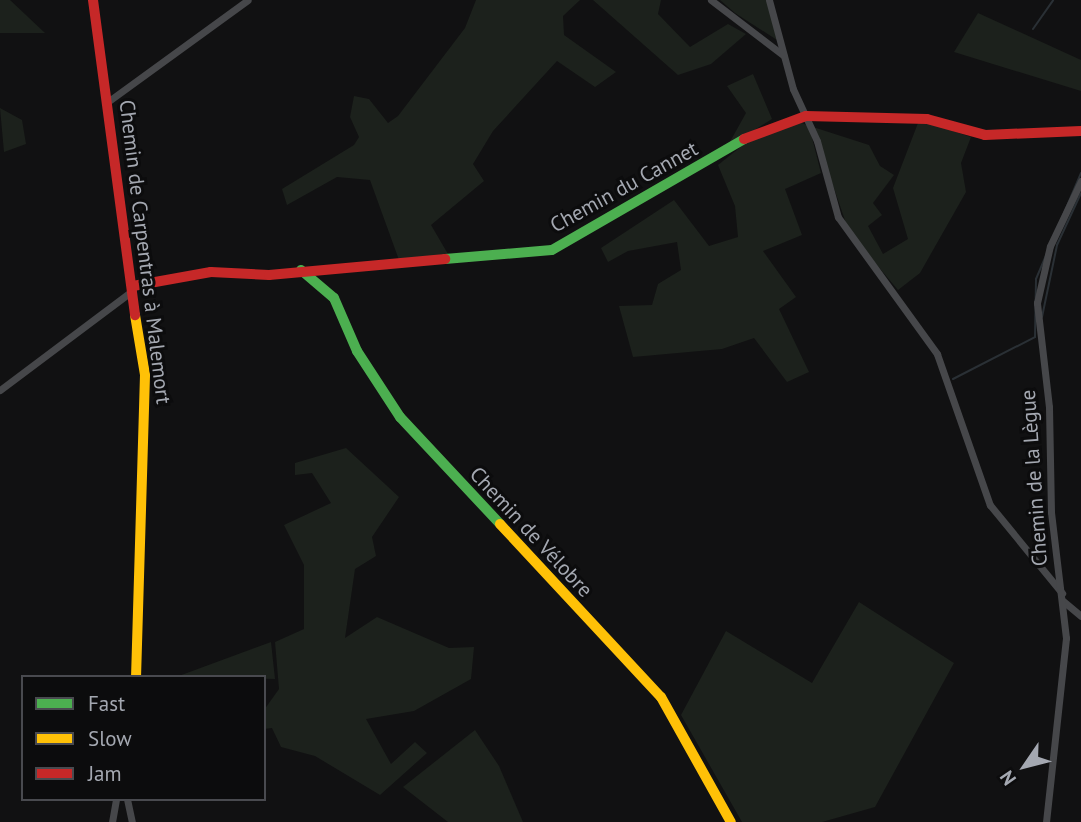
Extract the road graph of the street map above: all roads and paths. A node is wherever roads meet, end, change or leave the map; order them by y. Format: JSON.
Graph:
{"nodes":[{"id":1,"x":93,"y":0,"type":"edge"},
{"id":2,"x":248,"y":0,"type":"edge"},
{"id":3,"x":711,"y":0,"type":"edge"},
{"id":4,"x":769,"y":0,"type":"edge"},
{"id":5,"x":783,"y":55,"type":"junction"},
{"id":6,"x":106,"y":103,"type":"junction"},
{"id":7,"x":806,"y":116,"type":"junction"},
{"id":8,"x":1081,"y":131,"type":"edge"},
{"id":9,"x":1081,"y":181,"type":"edge"},
{"id":10,"x":301,"y":270,"type":"junction"},
{"id":11,"x":133,"y":288,"type":"junction"},
{"id":12,"x":0,"y":390,"type":"edge"},
{"id":13,"x":1062,"y":597,"type":"junction"},
{"id":14,"x":1081,"y":616,"type":"edge"},
{"id":15,"x":136,"y":675,"type":"edge"},
{"id":16,"x":116,"y":801,"type":"edge"},
{"id":17,"x":127,"y":801,"type":"edge"},
{"id":18,"x":111,"y":822,"type":"edge"},
{"id":19,"x":132,"y":822,"type":"edge"},
{"id":20,"x":731,"y":822,"type":"edge"},
{"id":21,"x":1046,"y":822,"type":"edge"}],
"edges":[{"from":1,"to":6,"type":"street","name":"Chemin de Carpentras à Malemort"},
{"from":2,"to":6,"type":"street"},
{"from":3,"to":5,"type":"street"},
{"from":4,"to":5,"type":"street"},
{"from":5,"to":7,"type":"street"},
{"from":6,"to":11,"type":"street","name":"Chemin de Carpentras à Malemort"},
{"from":7,"to":8,"type":"street","name":"Chemin du Cannet"},
{"from":7,"to":10,"type":"street","name":"Chemin du Cannet"},
{"from":7,"to":13,"type":"street"},
{"from":9,"to":13,"type":"street","name":"Chemin de la Lègue"},
{"from":10,"to":11,"type":"street","name":"Chemin du Cannet"},
{"from":10,"to":20,"type":"street","name":"Chemin de Vélobre"},
{"from":11,"to":12,"type":"street"},
{"from":11,"to":15,"type":"street","name":"Chemin de Carpentras à Malemort"},
{"from":13,"to":14,"type":"street"},
{"from":13,"to":21,"type":"street","name":"Chemin de la Lègue"},
{"from":16,"to":18,"type":"street"},
{"from":17,"to":19,"type":"street"}]}
